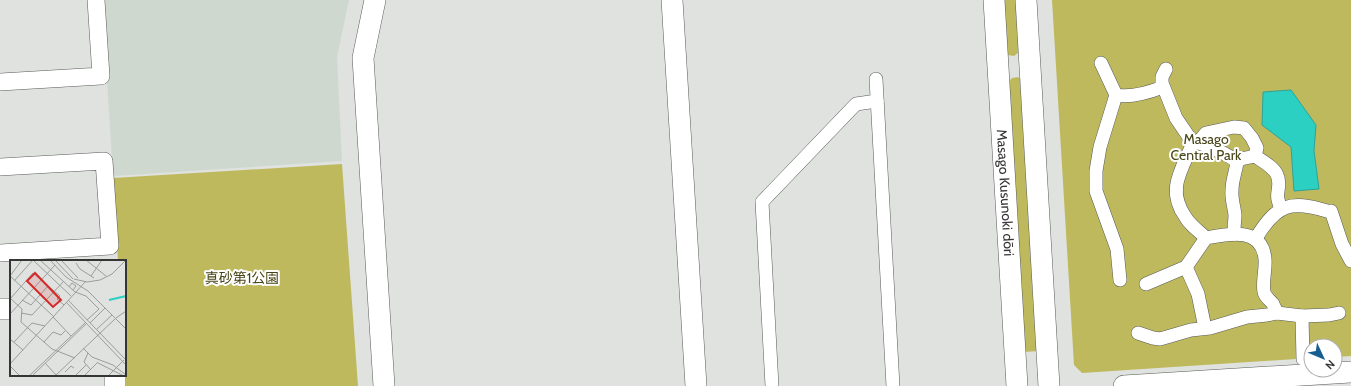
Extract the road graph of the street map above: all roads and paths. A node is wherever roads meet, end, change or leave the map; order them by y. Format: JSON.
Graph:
{"nodes":[{"id":1,"x":96,"y":0,"type":"edge"},
{"id":2,"x":375,"y":0,"type":"edge"},
{"id":3,"x":672,"y":0,"type":"edge"},
{"id":4,"x":994,"y":0,"type":"edge"},
{"id":5,"x":1026,"y":0,"type":"edge"},
{"id":6,"x":1101,"y":63,"type":"dead end"},
{"id":7,"x":1030,"y":66,"type":"junction"},
{"id":8,"x":1166,"y":69,"type":"dead end"},
{"id":9,"x":998,"y":70,"type":"junction"},
{"id":10,"x":876,"y":79,"type":"dead end"},
{"id":11,"x":0,"y":82,"type":"edge"},
{"id":12,"x":1163,"y":86,"type":"junction"},
{"id":13,"x":1116,"y":95,"type":"junction"},
{"id":14,"x":877,"y":101,"type":"junction"},
{"id":15,"x":1195,"y":143,"type":"junction"},
{"id":16,"x":1255,"y":156,"type":"junction"},
{"id":17,"x":1237,"y":162,"type":"junction"},
{"id":18,"x":0,"y":168,"type":"edge"},
{"id":19,"x":1282,"y":209,"type":"junction"},
{"id":20,"x":1235,"y":234,"type":"junction"},
{"id":21,"x":1206,"y":238,"type":"junction"},
{"id":22,"x":1256,"y":238,"type":"junction"},
{"id":23,"x":0,"y":253,"type":"edge"},
{"id":24,"x":1351,"y":261,"type":"edge"},
{"id":25,"x":1186,"y":267,"type":"junction"},
{"id":26,"x":1120,"y":280,"type":"dead end"},
{"id":27,"x":1146,"y":284,"type":"dead end"},
{"id":28,"x":1277,"y":312,"type":"junction"},
{"id":29,"x":1339,"y":313,"type":"dead end"},
{"id":30,"x":1302,"y":316,"type":"junction"},
{"id":31,"x":1205,"y":328,"type":"junction"},
{"id":32,"x":1138,"y":333,"type":"dead end"},
{"id":33,"x":1303,"y":344,"type":"edge"},
{"id":34,"x":1303,"y":373,"type":"edge"},
{"id":35,"x":384,"y":386,"type":"edge"},
{"id":36,"x":696,"y":386,"type":"edge"},
{"id":37,"x":772,"y":386,"type":"edge"},
{"id":38,"x":893,"y":386,"type":"edge"},
{"id":39,"x":1017,"y":386,"type":"edge"},
{"id":40,"x":1049,"y":386,"type":"edge"},
{"id":41,"x":1124,"y":386,"type":"edge"}],
"edges":[{"from":1,"to":11,"type":"street"},
{"from":2,"to":35,"type":"street"},
{"from":3,"to":36,"type":"street"},
{"from":4,"to":9,"type":"street","name":"Masago Kusunoki dōri"},
{"from":5,"to":7,"type":"street"},
{"from":6,"to":13,"type":"street"},
{"from":7,"to":9,"type":"street"},
{"from":7,"to":40,"type":"street"},
{"from":8,"to":12,"type":"street"},
{"from":9,"to":39,"type":"street","name":"Masago Kusunoki dōri"},
{"from":10,"to":14,"type":"street"},
{"from":12,"to":13,"type":"street"},
{"from":12,"to":15,"type":"street"},
{"from":13,"to":26,"type":"street"},
{"from":14,"to":37,"type":"street"},
{"from":14,"to":38,"type":"street"},
{"from":15,"to":16,"type":"street"},
{"from":15,"to":17,"type":"street"},
{"from":15,"to":21,"type":"street"},
{"from":16,"to":17,"type":"street"},
{"from":16,"to":19,"type":"street"},
{"from":17,"to":20,"type":"street"},
{"from":18,"to":23,"type":"street"},
{"from":19,"to":22,"type":"street"},
{"from":19,"to":24,"type":"street"},
{"from":20,"to":21,"type":"street"},
{"from":20,"to":22,"type":"street"},
{"from":21,"to":25,"type":"street"},
{"from":22,"to":28,"type":"street"},
{"from":25,"to":27,"type":"street"},
{"from":25,"to":31,"type":"street"},
{"from":28,"to":30,"type":"street"},
{"from":28,"to":31,"type":"street"},
{"from":29,"to":30,"type":"street"},
{"from":30,"to":33,"type":"street"},
{"from":31,"to":32,"type":"street"},
{"from":34,"to":41,"type":"street"}]}
